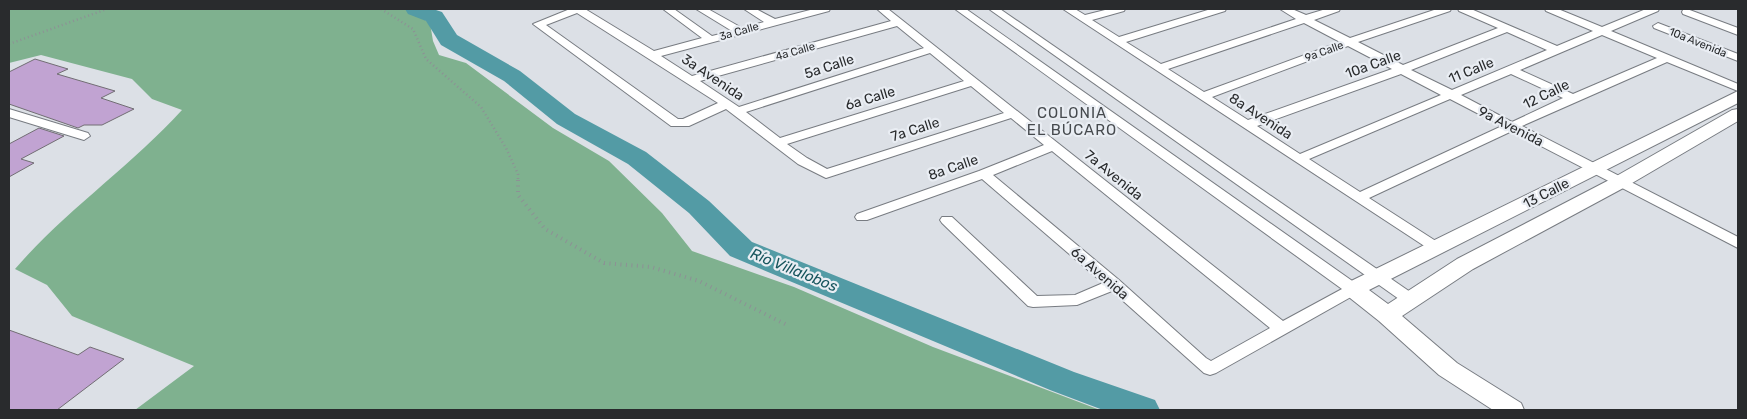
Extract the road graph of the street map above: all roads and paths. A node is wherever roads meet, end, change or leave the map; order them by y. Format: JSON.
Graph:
{"nodes":[{"id":1,"x":107,"y":9,"type":"edge"},
{"id":2,"x":381,"y":9,"type":"edge"},
{"id":3,"x":578,"y":9,"type":"edge"},
{"id":4,"x":668,"y":9,"type":"edge"},
{"id":5,"x":701,"y":9,"type":"edge"},
{"id":6,"x":749,"y":9,"type":"edge"},
{"id":7,"x":824,"y":9,"type":"edge"},
{"id":8,"x":882,"y":9,"type":"edge"},
{"id":9,"x":960,"y":9,"type":"edge"},
{"id":10,"x":994,"y":9,"type":"edge"},
{"id":11,"x":1068,"y":9,"type":"edge"},
{"id":12,"x":1120,"y":9,"type":"edge"},
{"id":13,"x":1221,"y":9,"type":"edge"},
{"id":14,"x":1285,"y":9,"type":"edge"},
{"id":15,"x":1335,"y":9,"type":"edge"},
{"id":16,"x":1446,"y":9,"type":"edge"},
{"id":17,"x":1463,"y":9,"type":"edge"},
{"id":18,"x":1554,"y":9,"type":"edge"},
{"id":19,"x":1654,"y":9,"type":"edge"},
{"id":20,"x":1686,"y":12,"type":"dead end"},
{"id":21,"x":1084,"y":19,"type":"junction"},
{"id":22,"x":1304,"y":19,"type":"junction"},
{"id":23,"x":772,"y":22,"type":"junction"},
{"id":24,"x":899,"y":22,"type":"junction"},
{"id":25,"x":1658,"y":26,"type":"dead end"},
{"id":26,"x":1508,"y":28,"type":"junction"},
{"id":27,"x":1602,"y":30,"type":"junction"},
{"id":28,"x":740,"y":31,"type":"junction"},
{"id":29,"x":1738,"y":32,"type":"edge"},
{"id":30,"x":710,"y":39,"type":"junction"},
{"id":31,"x":1118,"y":41,"type":"junction"},
{"id":32,"x":1349,"y":42,"type":"junction"},
{"id":33,"x":9,"y":44,"type":"edge"},
{"id":34,"x":931,"y":49,"type":"junction"},
{"id":35,"x":1556,"y":50,"type":"junction"},
{"id":36,"x":653,"y":55,"type":"junction"},
{"id":37,"x":1667,"y":58,"type":"junction"},
{"id":38,"x":1738,"y":58,"type":"edge"},
{"id":39,"x":1160,"y":68,"type":"junction"},
{"id":40,"x":1403,"y":70,"type":"junction"},
{"id":41,"x":1512,"y":70,"type":"junction"},
{"id":42,"x":691,"y":80,"type":"junction"},
{"id":43,"x":972,"y":82,"type":"junction"},
{"id":44,"x":1738,"y":88,"type":"edge"},
{"id":45,"x":1451,"y":95,"type":"junction"},
{"id":46,"x":1204,"y":96,"type":"junction"},
{"id":47,"x":1738,"y":96,"type":"edge"},
{"id":48,"x":1572,"y":98,"type":"junction"},
{"id":49,"x":726,"y":104,"type":"junction"},
{"id":50,"x":737,"y":111,"type":"junction"},
{"id":51,"x":9,"y":113,"type":"edge"},
{"id":52,"x":1012,"y":114,"type":"junction"},
{"id":53,"x":1738,"y":114,"type":"edge"},
{"id":54,"x":1247,"y":125,"type":"junction"},
{"id":55,"x":1513,"y":127,"type":"junction"},
{"id":56,"x":84,"y":136,"type":"dead end"},
{"id":57,"x":777,"y":142,"type":"junction"},
{"id":58,"x":1054,"y":146,"type":"junction"},
{"id":59,"x":1299,"y":159,"type":"junction"},
{"id":60,"x":1593,"y":169,"type":"junction"},
{"id":61,"x":828,"y":173,"type":"joint"},
{"id":62,"x":984,"y":174,"type":"junction"},
{"id":63,"x":1620,"y":182,"type":"junction"},
{"id":64,"x":1358,"y":198,"type":"junction"},
{"id":65,"x":862,"y":217,"type":"dead end"},
{"id":66,"x":947,"y":220,"type":"dead end"},
{"id":67,"x":1738,"y":242,"type":"edge"},
{"id":68,"x":1437,"y":248,"type":"junction"},
{"id":69,"x":1378,"y":277,"type":"junction"},
{"id":70,"x":1114,"y":284,"type":"junction"},
{"id":71,"x":1353,"y":289,"type":"junction"},
{"id":72,"x":1411,"y":300,"type":"junction"},
{"id":73,"x":1386,"y":315,"type":"junction"},
{"id":74,"x":790,"y":326,"type":"dead end"},
{"id":75,"x":1281,"y":328,"type":"junction"},
{"id":76,"x":1512,"y":410,"type":"edge"}],
"edges":[{"from":1,"to":33,"type":"path"},
{"from":2,"to":74,"type":"path"},
{"from":3,"to":36,"type":"street","name":"3a Avenida"},
{"from":3,"to":49,"type":"street"},
{"from":4,"to":30,"type":"street"},
{"from":5,"to":28,"type":"street"},
{"from":6,"to":23,"type":"street"},
{"from":7,"to":23,"type":"street","name":"3a Calle"},
{"from":8,"to":24,"type":"street","name":"7a Avenida"},
{"from":9,"to":71,"type":"street"},
{"from":10,"to":69,"type":"street"},
{"from":11,"to":21,"type":"street","name":"8a Avenida"},
{"from":12,"to":21,"type":"street"},
{"from":13,"to":31,"type":"street"},
{"from":14,"to":22,"type":"street","name":"9a Avenida"},
{"from":15,"to":22,"type":"street"},
{"from":16,"to":32,"type":"street","name":"9a Calle"},
{"from":17,"to":26,"type":"street"},
{"from":18,"to":27,"type":"street"},
{"from":19,"to":27,"type":"street","name":"11 Calle"},
{"from":20,"to":29,"type":"street"},
{"from":21,"to":31,"type":"street","name":"8a Avenida"},
{"from":22,"to":32,"type":"street","name":"9a Avenida"},
{"from":22,"to":39,"type":"street"},
{"from":23,"to":28,"type":"street","name":"3a Calle"},
{"from":24,"to":34,"type":"street","name":"7a Avenida"},
{"from":24,"to":42,"type":"street","name":"4a Calle"},
{"from":25,"to":38,"type":"street","name":"10a Avenida"},
{"from":26,"to":35,"type":"street"},
{"from":26,"to":40,"type":"street","name":"10a Calle"},
{"from":27,"to":35,"type":"street","name":"11 Calle"},
{"from":27,"to":37,"type":"street"},
{"from":28,"to":30,"type":"street","name":"3a Calle"},
{"from":30,"to":36,"type":"street","name":"3a Calle"},
{"from":31,"to":39,"type":"street","name":"8a Avenida"},
{"from":32,"to":40,"type":"street","name":"9a Avenida"},
{"from":32,"to":46,"type":"street","name":"9a Calle"},
{"from":34,"to":43,"type":"street","name":"7a Avenida"},
{"from":34,"to":50,"type":"street","name":"5a Calle"},
{"from":35,"to":41,"type":"street","name":"11 Calle"},
{"from":36,"to":42,"type":"street","name":"3a Avenida"},
{"from":37,"to":44,"type":"street"},
{"from":37,"to":48,"type":"street","name":"12 Calle"},
{"from":39,"to":46,"type":"street","name":"8a Avenida"},
{"from":40,"to":45,"type":"street","name":"9a Avenida"},
{"from":40,"to":54,"type":"street","name":"10a Calle"},
{"from":41,"to":45,"type":"street","name":"11 Calle"},
{"from":41,"to":48,"type":"street"},
{"from":42,"to":49,"type":"street","name":"3a Avenida"},
{"from":43,"to":52,"type":"street","name":"7a Avenida"},
{"from":43,"to":57,"type":"street","name":"6a Calle"},
{"from":45,"to":55,"type":"street","name":"9a Avenida"},
{"from":45,"to":59,"type":"street","name":"11 Calle"},
{"from":46,"to":54,"type":"street","name":"8a Avenida"},
{"from":47,"to":60,"type":"main road","name":"13 Calle"},
{"from":48,"to":55,"type":"street","name":"12 Calle"},
{"from":49,"to":50,"type":"street","name":"3a Avenida"},
{"from":50,"to":57,"type":"street","name":"3a Avenida"},
{"from":51,"to":56,"type":"street"},
{"from":52,"to":58,"type":"street","name":"7a Avenida"},
{"from":52,"to":61,"type":"street","name":"7a Calle"},
{"from":53,"to":63,"type":"main road","name":"13 Calle"},
{"from":54,"to":59,"type":"street","name":"8a Avenida"},
{"from":55,"to":60,"type":"street","name":"9a Avenida"},
{"from":55,"to":64,"type":"street","name":"12 Calle"},
{"from":57,"to":61,"type":"street","name":"3a Avenida"},
{"from":58,"to":62,"type":"street","name":"8a Calle"},
{"from":58,"to":75,"type":"street","name":"7a Avenida"},
{"from":59,"to":64,"type":"street","name":"8a Avenida"},
{"from":60,"to":63,"type":"street","name":"9a Avenida"},
{"from":60,"to":68,"type":"main road","name":"13 Calle"},
{"from":62,"to":65,"type":"street","name":"8a Calle"},
{"from":62,"to":70,"type":"street","name":"6a Avenida"},
{"from":63,"to":67,"type":"street","name":"9a Avenida"},
{"from":63,"to":72,"type":"main road","name":"13 Calle"},
{"from":64,"to":68,"type":"street","name":"8a Avenida"},
{"from":66,"to":70,"type":"street"},
{"from":68,"to":69,"type":"main road","name":"13 Calle"},
{"from":69,"to":71,"type":"main road","name":"13 Calle"},
{"from":69,"to":72,"type":"street"},
{"from":70,"to":75,"type":"street","name":"6a Avenida"},
{"from":71,"to":73,"type":"main road"},
{"from":71,"to":75,"type":"street"},
{"from":72,"to":73,"type":"main road","name":"13 Calle"},
{"from":73,"to":76,"type":"main road"}]}
